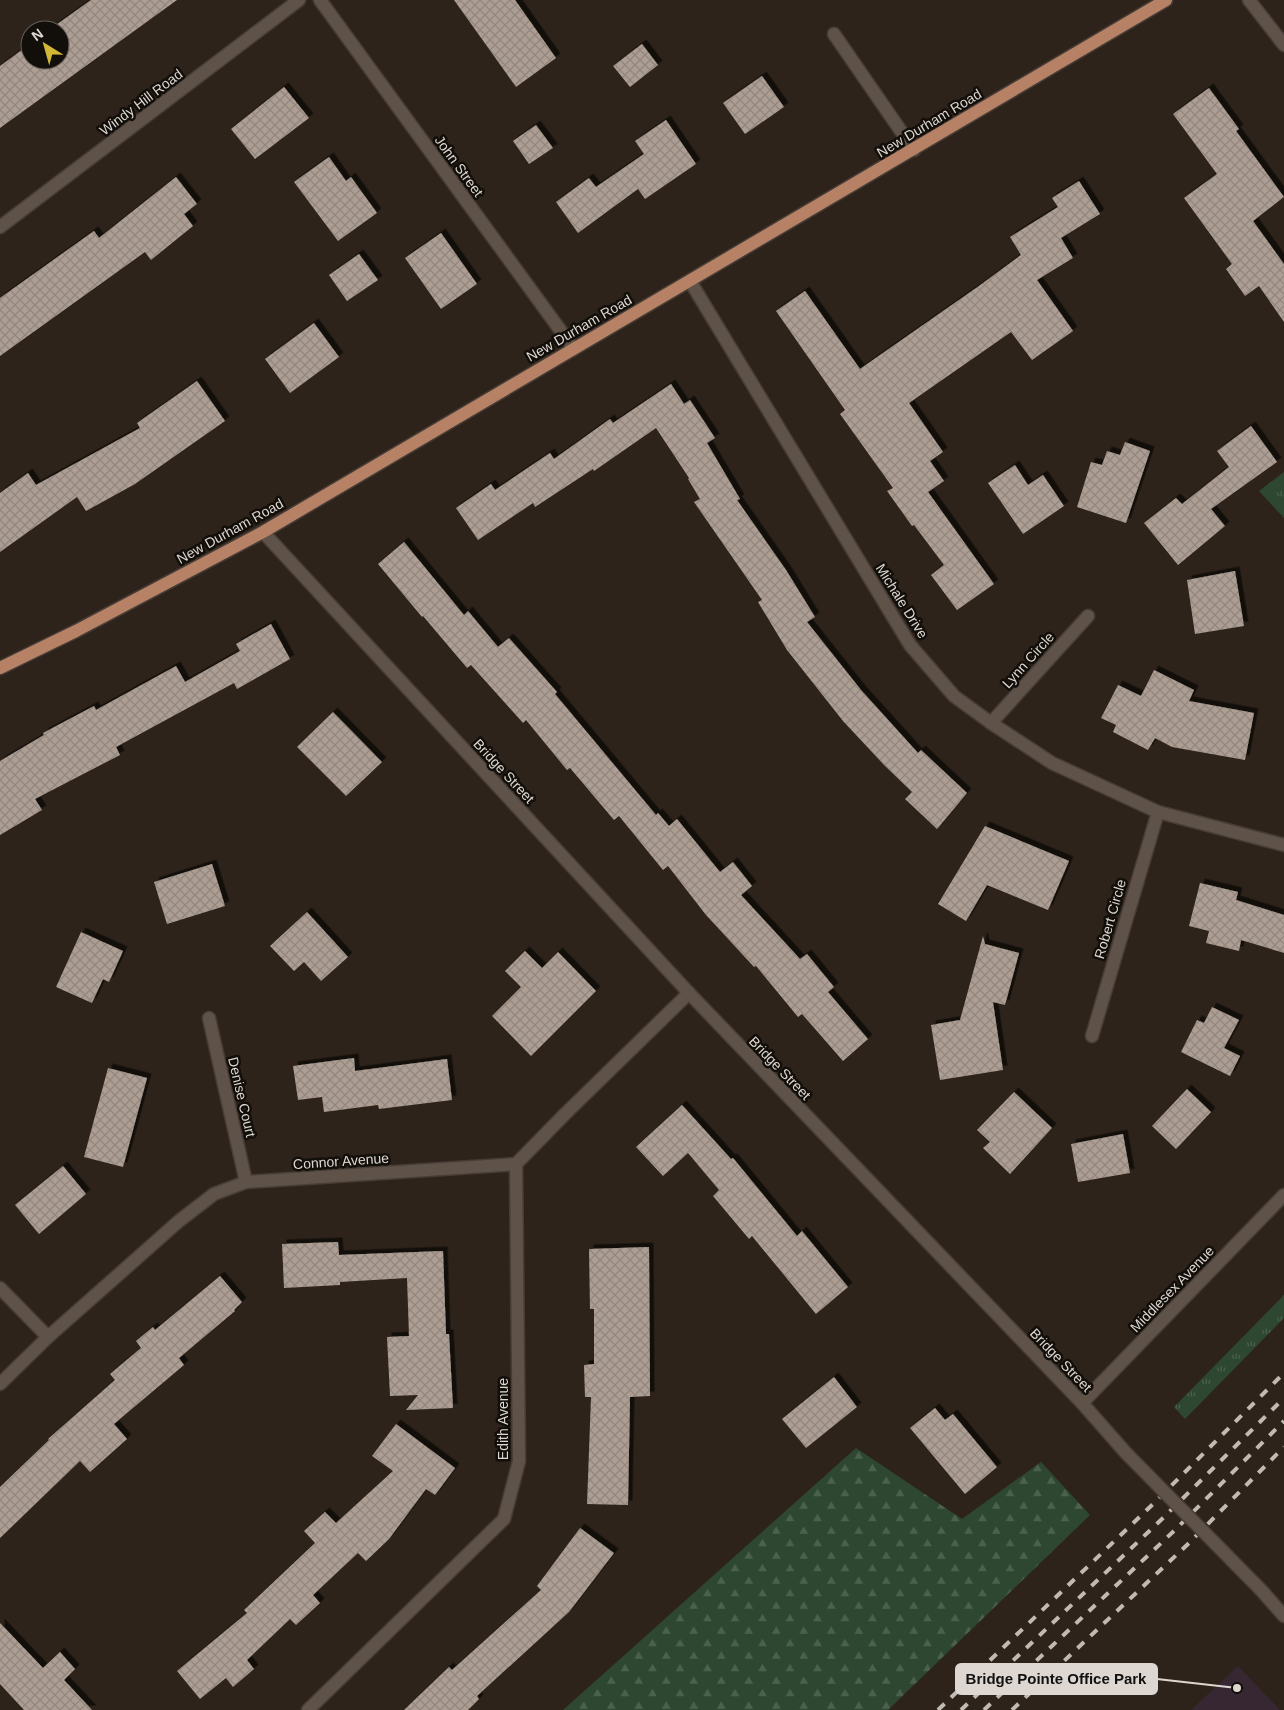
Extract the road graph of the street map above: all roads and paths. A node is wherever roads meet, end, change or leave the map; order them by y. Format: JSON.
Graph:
{"nodes":[{"id":1,"x":299,"y":0,"type":"edge"},
{"id":2,"x":320,"y":0,"type":"edge"},
{"id":3,"x":1166,"y":0,"type":"edge"},
{"id":4,"x":1249,"y":0,"type":"edge"},
{"id":5,"x":834,"y":34,"type":"dead end"},
{"id":6,"x":1284,"y":45,"type":"edge"},
{"id":7,"x":914,"y":150,"type":"junction"},
{"id":8,"x":0,"y":227,"type":"edge"},
{"id":9,"x":690,"y":280,"type":"junction"},
{"id":10,"x":574,"y":349,"type":"junction"},
{"id":11,"x":263,"y":532,"type":"junction"},
{"id":12,"x":1088,"y":616,"type":"dead end"},
{"id":13,"x":0,"y":668,"type":"edge"},
{"id":14,"x":991,"y":723,"type":"junction"},
{"id":15,"x":1158,"y":812,"type":"junction"},
{"id":16,"x":1284,"y":846,"type":"edge"},
{"id":17,"x":689,"y":994,"type":"junction"},
{"id":18,"x":209,"y":1018,"type":"dead end"},
{"id":19,"x":1092,"y":1036,"type":"dead end"},
{"id":20,"x":516,"y":1164,"type":"junction"},
{"id":21,"x":246,"y":1182,"type":"junction"},
{"id":22,"x":1284,"y":1195,"type":"edge"},
{"id":23,"x":0,"y":1288,"type":"edge"},
{"id":24,"x":48,"y":1337,"type":"junction"},
{"id":25,"x":0,"y":1384,"type":"edge"},
{"id":26,"x":1082,"y":1403,"type":"junction"},
{"id":27,"x":1284,"y":1616,"type":"edge"},
{"id":28,"x":308,"y":1710,"type":"edge"}],
"edges":[{"from":1,"to":8,"type":"street","name":"Windy Hill Road"},
{"from":2,"to":10,"type":"street","name":"John Street"},
{"from":3,"to":7,"type":"main road","name":"New Durham Road"},
{"from":4,"to":6,"type":"street"},
{"from":5,"to":7,"type":"street"},
{"from":7,"to":9,"type":"main road","name":"New Durham Road"},
{"from":9,"to":10,"type":"main road","name":"New Durham Road"},
{"from":9,"to":14,"type":"street","name":"Michale Drive"},
{"from":10,"to":11,"type":"main road","name":"New Durham Road"},
{"from":11,"to":13,"type":"main road","name":"New Durham Road"},
{"from":11,"to":17,"type":"street","name":"Bridge Street"},
{"from":12,"to":14,"type":"street","name":"Lynn Circle"},
{"from":14,"to":15,"type":"street","name":"Michale Drive"},
{"from":15,"to":16,"type":"street","name":"Michale Drive"},
{"from":15,"to":19,"type":"street","name":"Robert Circle"},
{"from":17,"to":20,"type":"street"},
{"from":17,"to":26,"type":"street","name":"Bridge Street"},
{"from":18,"to":21,"type":"street","name":"Denise Court"},
{"from":20,"to":21,"type":"street","name":"Connor Avenue"},
{"from":20,"to":28,"type":"street","name":"Edith Avenue"},
{"from":21,"to":24,"type":"street","name":"Connor Avenue"},
{"from":22,"to":26,"type":"street","name":"Middlesex Avenue"},
{"from":23,"to":24,"type":"street"},
{"from":24,"to":25,"type":"street","name":"Connor Avenue"},
{"from":26,"to":27,"type":"street","name":"Bridge Street","bridge":true}]}
